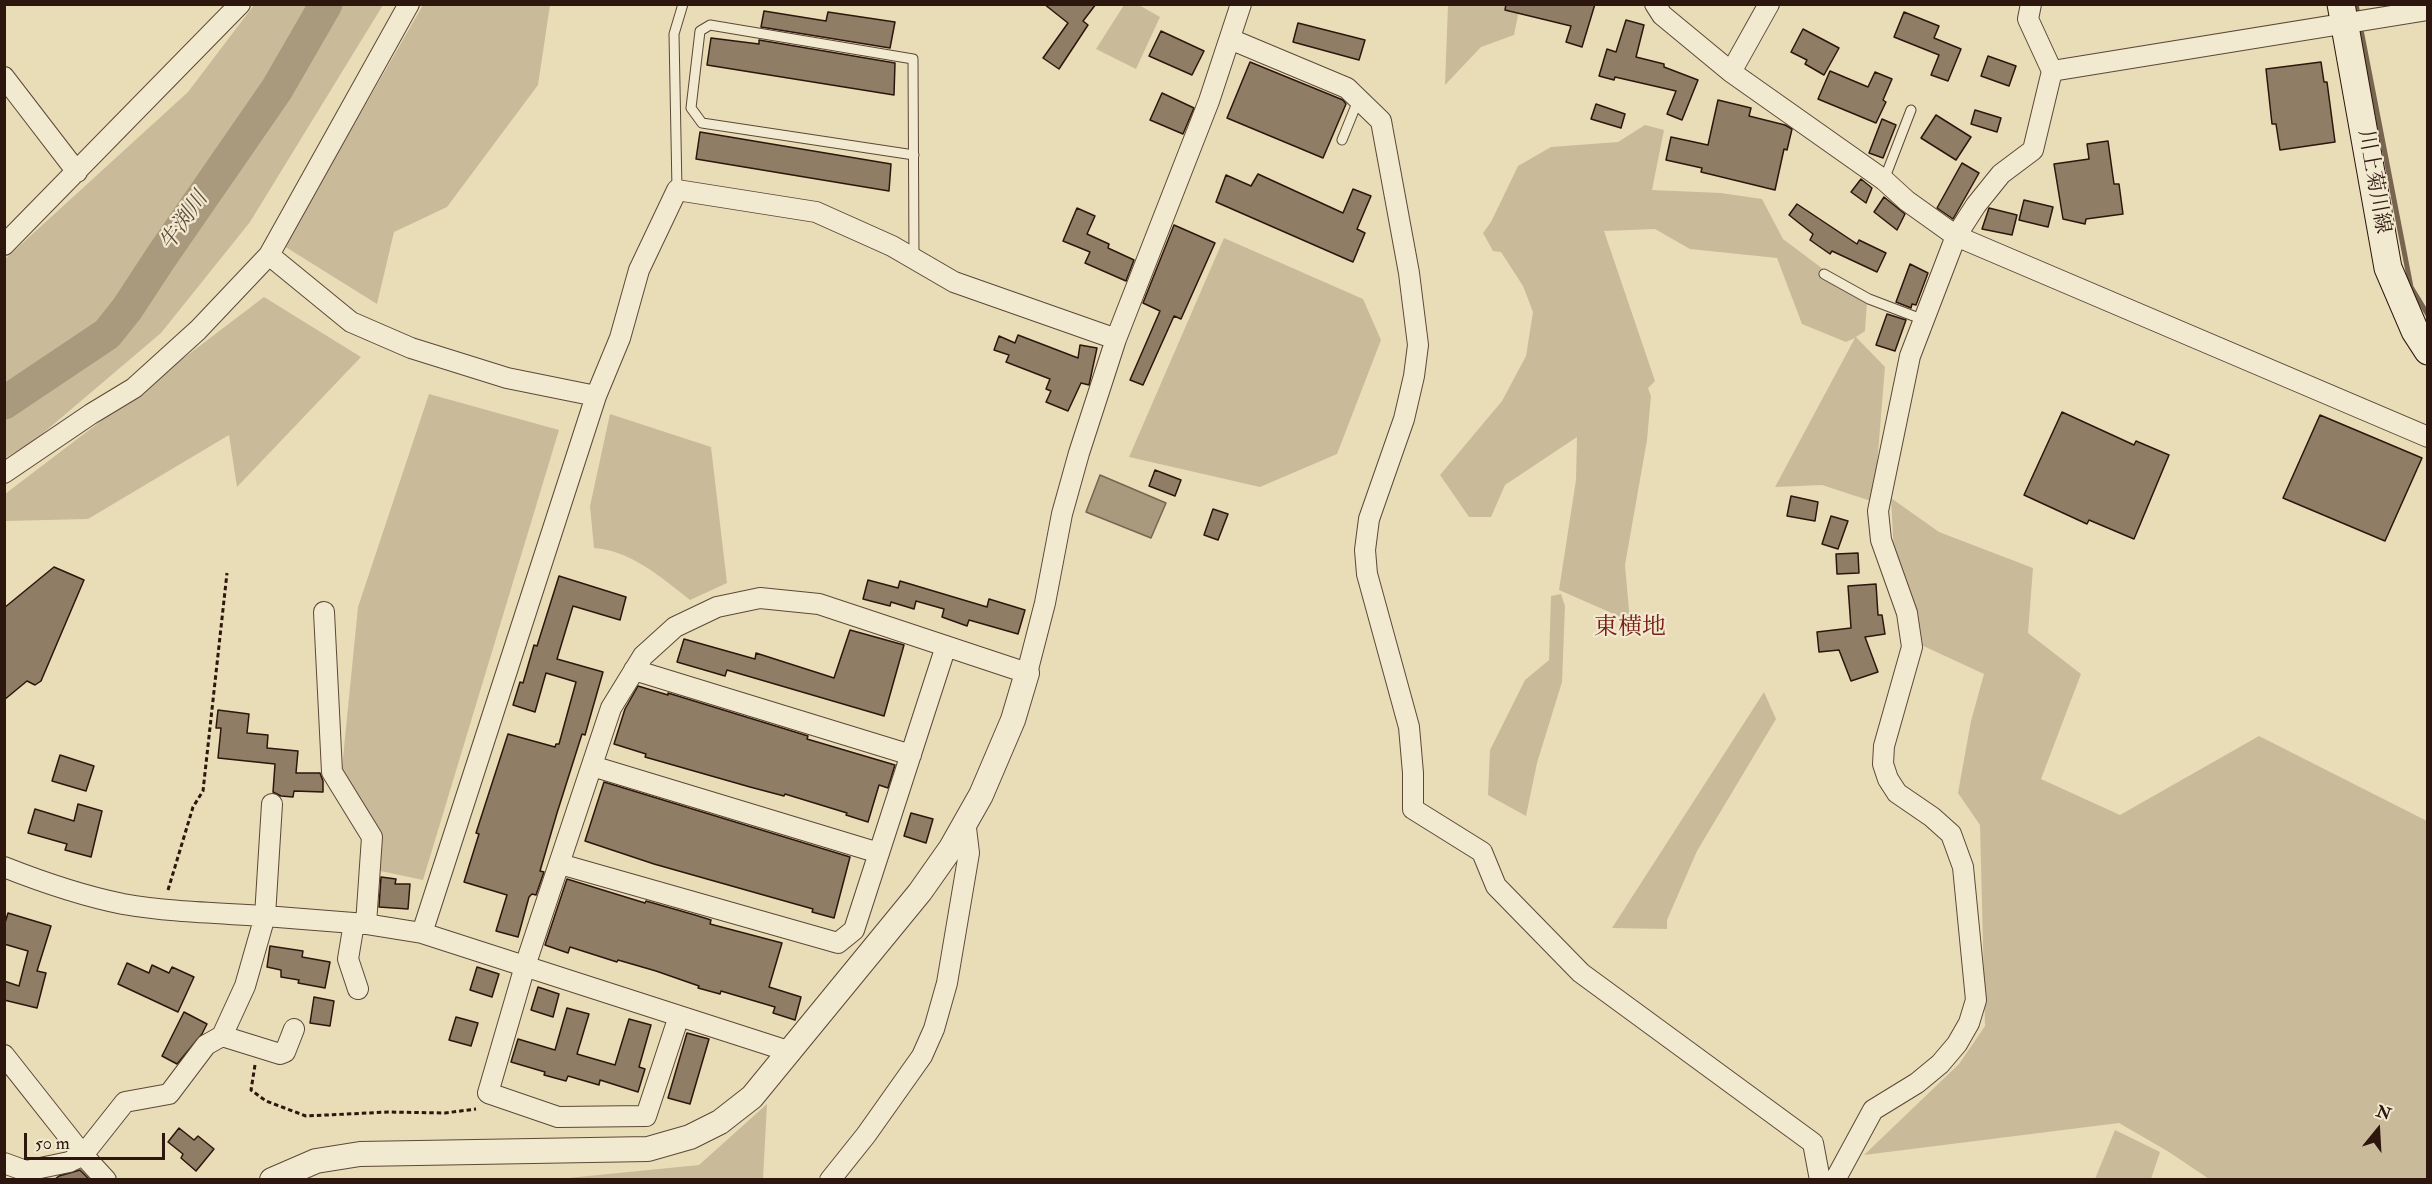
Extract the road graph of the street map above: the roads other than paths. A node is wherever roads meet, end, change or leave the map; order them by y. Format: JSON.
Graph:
{"nodes":[{"id":1,"x":240,"y":4,"type":"edge"},
{"id":2,"x":409,"y":4,"type":"edge"},
{"id":3,"x":683,"y":4,"type":"edge"},
{"id":4,"x":1241,"y":4,"type":"edge"},
{"id":5,"x":1655,"y":4,"type":"edge"},
{"id":6,"x":1769,"y":4,"type":"edge"},
{"id":7,"x":2031,"y":4,"type":"edge"},
{"id":8,"x":2427,"y":10,"type":"edge"},
{"id":9,"x":2343,"y":15,"type":"edge"},
{"id":10,"x":1230,"y":39,"type":"junction"},
{"id":11,"x":2052,"y":71,"type":"junction"},
{"id":12,"x":1731,"y":72,"type":"junction"},
{"id":13,"x":4,"y":77,"type":"edge"},
{"id":14,"x":1359,"y":98,"type":"junction"},
{"id":15,"x":1911,"y":110,"type":"dead end"},
{"id":16,"x":1342,"y":140,"type":"dead end"},
{"id":17,"x":914,"y":155,"type":"junction"},
{"id":18,"x":77,"y":172,"type":"junction"},
{"id":19,"x":1884,"y":180,"type":"junction"},
{"id":20,"x":677,"y":190,"type":"junction"},
{"id":21,"x":1956,"y":236,"type":"junction"},
{"id":22,"x":4,"y":245,"type":"edge"},
{"id":23,"x":269,"y":255,"type":"junction"},
{"id":24,"x":914,"y":259,"type":"junction"},
{"id":25,"x":1824,"y":274,"type":"dead end"},
{"id":26,"x":1924,"y":320,"type":"junction"},
{"id":27,"x":1116,"y":339,"type":"junction"},
{"id":28,"x":2427,"y":351,"type":"edge"},
{"id":29,"x":596,"y":396,"type":"junction"},
{"id":30,"x":2427,"y":437,"type":"edge"},
{"id":31,"x":4,"y":473,"type":"edge"},
{"id":32,"x":324,"y":612,"type":"dead end"},
{"id":33,"x":946,"y":646,"type":"junction"},
{"id":34,"x":634,"y":670,"type":"junction"},
{"id":35,"x":1027,"y":673,"type":"junction"},
{"id":36,"x":911,"y":754,"type":"junction"},
{"id":37,"x":592,"y":766,"type":"junction"},
{"id":38,"x":272,"y":804,"type":"dead end"},
{"id":39,"x":965,"y":820,"type":"junction"},
{"id":40,"x":879,"y":853,"type":"junction"},
{"id":41,"x":560,"y":864,"type":"junction"},
{"id":42,"x":4,"y":867,"type":"edge"},
{"id":43,"x":265,"y":916,"type":"junction"},
{"id":44,"x":360,"y":923,"type":"junction"},
{"id":45,"x":422,"y":933,"type":"junction"},
{"id":46,"x":525,"y":966,"type":"junction"},
{"id":47,"x":358,"y":989,"type":"dead end"},
{"id":48,"x":679,"y":1016,"type":"junction"},
{"id":49,"x":294,"y":1029,"type":"dead end"},
{"id":50,"x":222,"y":1036,"type":"junction"},
{"id":51,"x":791,"y":1052,"type":"junction"},
{"id":52,"x":4,"y":1055,"type":"edge"},
{"id":53,"x":83,"y":1155,"type":"junction"},
{"id":54,"x":4,"y":1164,"type":"edge"},
{"id":55,"x":106,"y":1179,"type":"edge"},
{"id":56,"x":272,"y":1179,"type":"edge"},
{"id":57,"x":830,"y":1179,"type":"edge"},
{"id":58,"x":1820,"y":1179,"type":"edge"},
{"id":59,"x":1835,"y":1179,"type":"edge"}],
"edges":[{"from":1,"to":18,"type":"street"},
{"from":2,"to":23,"type":"street"},
{"from":3,"to":20,"type":"lane"},
{"from":4,"to":10,"type":"street"},
{"from":5,"to":12,"type":"street"},
{"from":6,"to":12,"type":"street"},
{"from":7,"to":11,"type":"street"},
{"from":8,"to":9,"type":"street"},
{"from":9,"to":11,"type":"street"},
{"from":9,"to":28,"type":"main road","name":"川上菊川線"},
{"from":10,"to":14,"type":"street"},
{"from":10,"to":27,"type":"street"},
{"from":11,"to":21,"type":"street"},
{"from":12,"to":19,"type":"street"},
{"from":13,"to":18,"type":"street"},
{"from":14,"to":16,"type":"lane"},
{"from":14,"to":58,"type":"street"},
{"from":15,"to":19,"type":"lane"},
{"from":17,"to":17,"type":"lane"},
{"from":17,"to":24,"type":"lane"},
{"from":18,"to":22,"type":"street"},
{"from":19,"to":21,"type":"street"},
{"from":20,"to":24,"type":"street"},
{"from":20,"to":29,"type":"street"},
{"from":21,"to":26,"type":"street"},
{"from":21,"to":30,"type":"street"},
{"from":23,"to":29,"type":"street"},
{"from":23,"to":31,"type":"street"},
{"from":24,"to":27,"type":"street"},
{"from":25,"to":26,"type":"lane"},
{"from":26,"to":59,"type":"street"},
{"from":27,"to":35,"type":"street"},
{"from":29,"to":45,"type":"street"},
{"from":32,"to":44,"type":"street"},
{"from":33,"to":34,"type":"street"},
{"from":33,"to":35,"type":"street"},
{"from":33,"to":36,"type":"street"},
{"from":34,"to":36,"type":"street"},
{"from":34,"to":37,"type":"street"},
{"from":35,"to":39,"type":"street"},
{"from":36,"to":40,"type":"street"},
{"from":37,"to":40,"type":"street"},
{"from":37,"to":41,"type":"street"},
{"from":38,"to":43,"type":"street"},
{"from":39,"to":51,"type":"street"},
{"from":39,"to":57,"type":"street"},
{"from":40,"to":41,"type":"street"},
{"from":41,"to":46,"type":"street"},
{"from":42,"to":43,"type":"street"},
{"from":43,"to":44,"type":"street"},
{"from":43,"to":50,"type":"street"},
{"from":44,"to":45,"type":"street"},
{"from":44,"to":47,"type":"street"},
{"from":45,"to":46,"type":"street"},
{"from":46,"to":48,"type":"street"},
{"from":46,"to":48,"type":"street"},
{"from":48,"to":51,"type":"street"},
{"from":49,"to":50,"type":"street"},
{"from":50,"to":53,"type":"street"},
{"from":51,"to":56,"type":"street"},
{"from":52,"to":53,"type":"street"},
{"from":53,"to":54,"type":"street"},
{"from":53,"to":55,"type":"street"}]}
